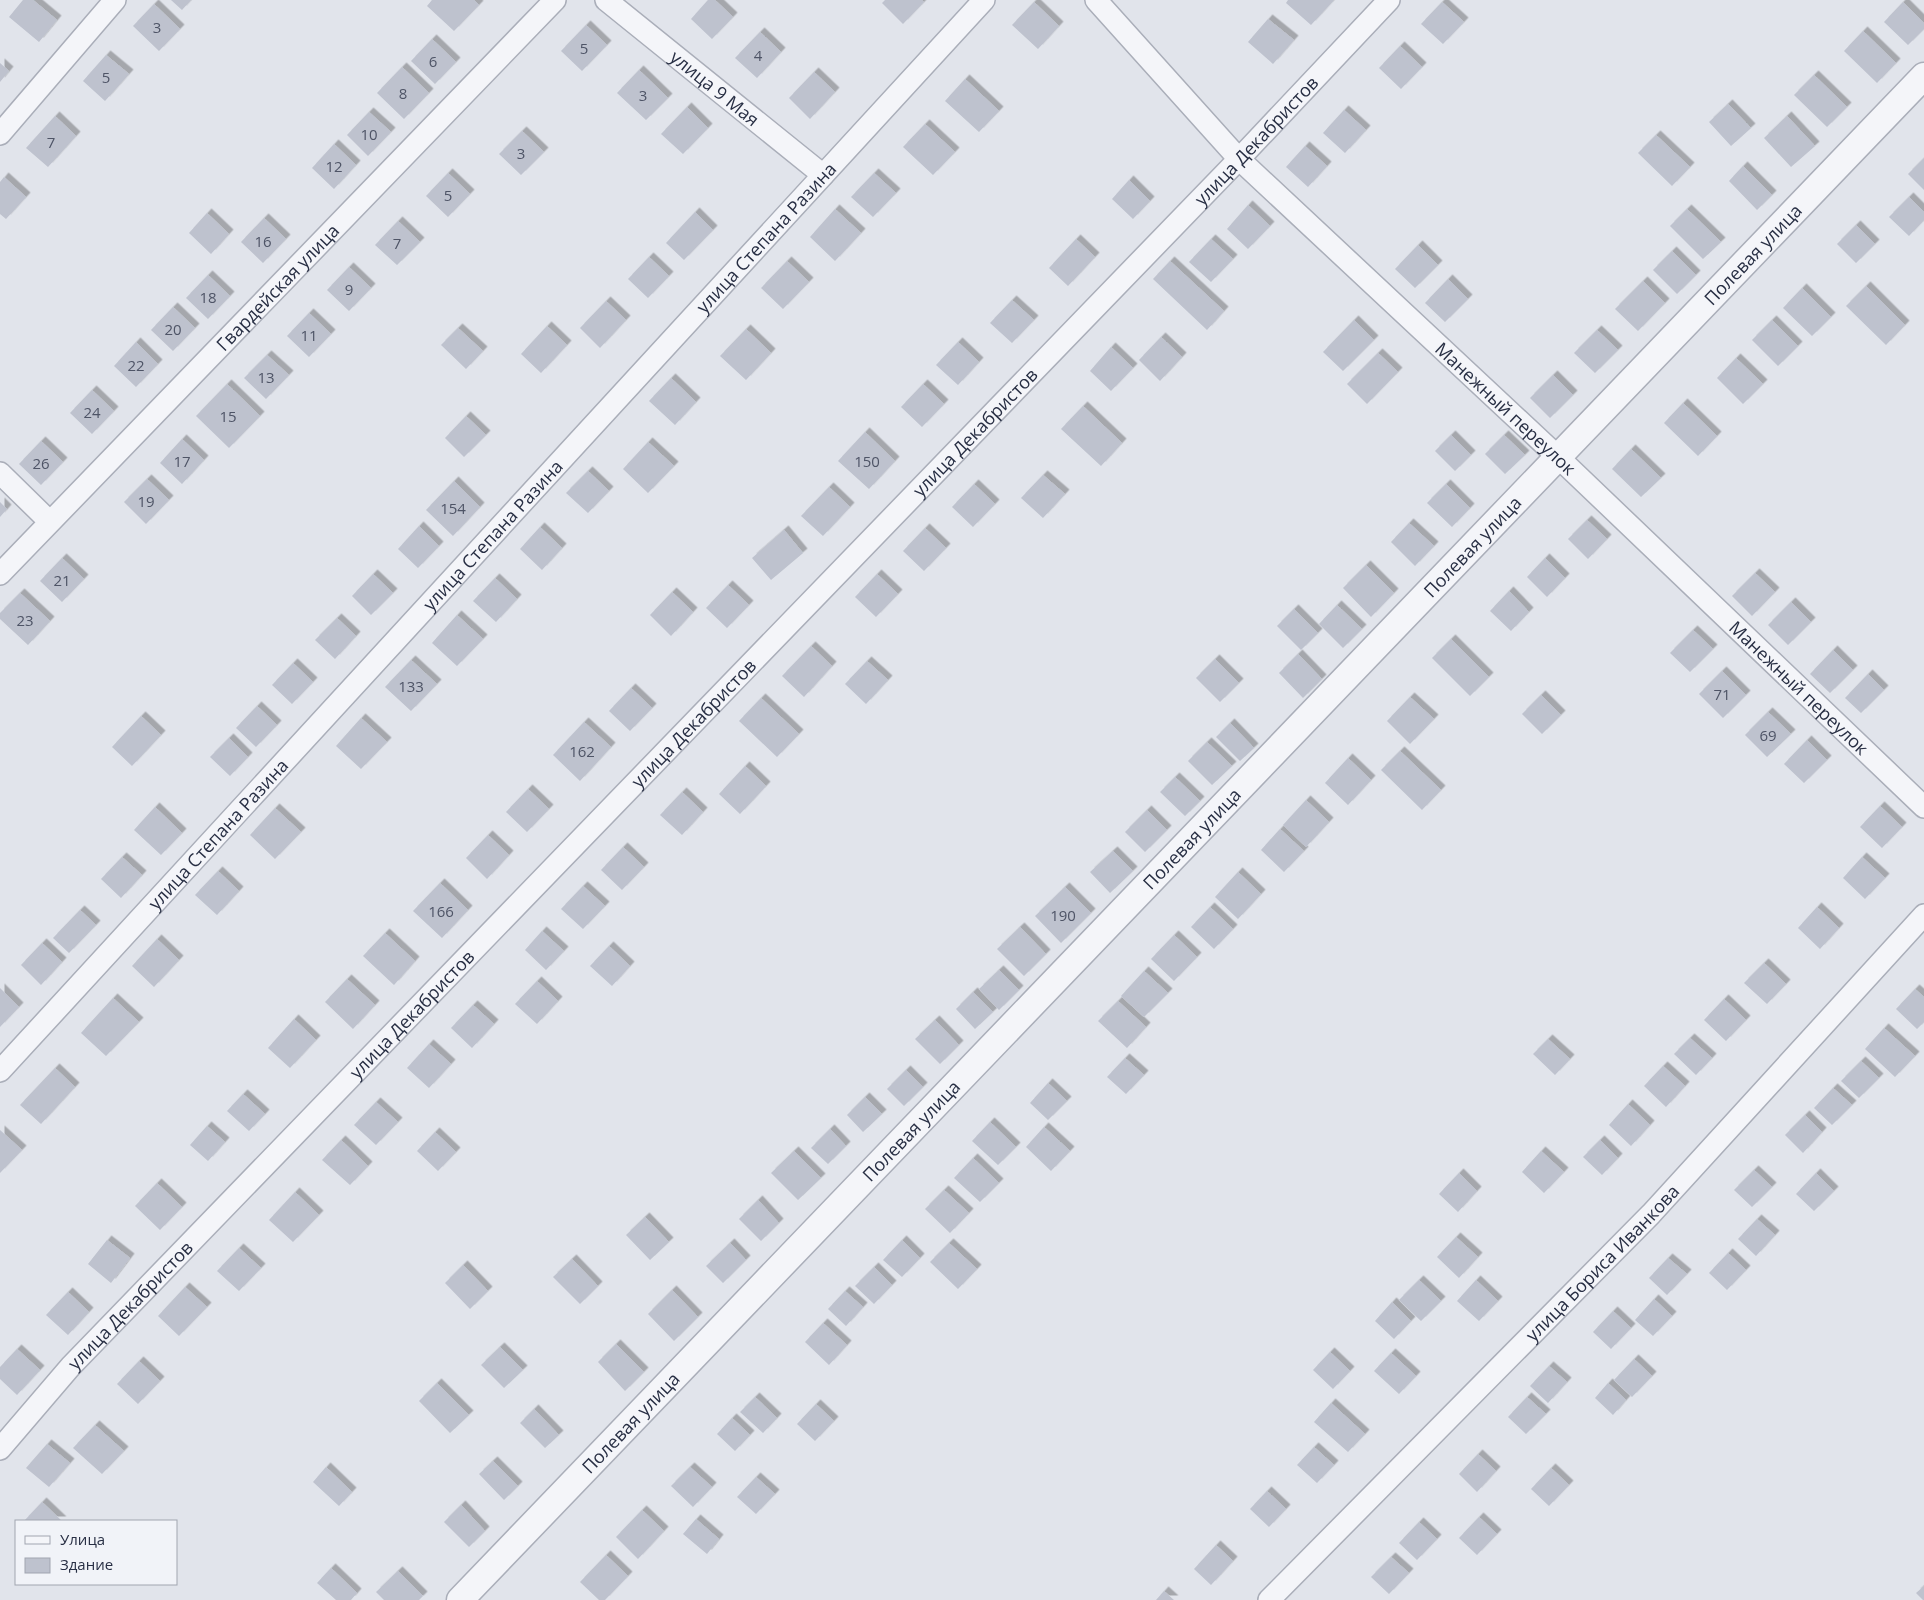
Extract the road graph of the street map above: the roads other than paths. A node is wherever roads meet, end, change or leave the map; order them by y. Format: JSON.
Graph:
{"nodes":[{"id":1,"x":116,"y":0,"type":"edge"},
{"id":2,"x":555,"y":0,"type":"edge"},
{"id":3,"x":606,"y":0,"type":"edge"},
{"id":4,"x":984,"y":0,"type":"edge"},
{"id":5,"x":1096,"y":0,"type":"edge"},
{"id":6,"x":1389,"y":0,"type":"edge"},
{"id":7,"x":1924,"y":76,"type":"edge"},
{"id":8,"x":0,"y":134,"type":"edge"},
{"id":9,"x":1239,"y":159,"type":"junction"},
{"id":10,"x":823,"y":176,"type":"junction"},
{"id":11,"x":1558,"y":457,"type":"junction"},
{"id":12,"x":0,"y":473,"type":"edge"},
{"id":13,"x":50,"y":521,"type":"junction"},
{"id":14,"x":0,"y":574,"type":"edge"},
{"id":15,"x":1924,"y":807,"type":"edge"},
{"id":16,"x":1924,"y":914,"type":"edge"},
{"id":17,"x":0,"y":1071,"type":"edge"},
{"id":18,"x":0,"y":1449,"type":"edge"},
{"id":19,"x":460,"y":1600,"type":"edge"},
{"id":20,"x":1269,"y":1600,"type":"edge"}],
"edges":[{"from":1,"to":8,"type":"street"},
{"from":2,"to":13,"type":"street","name":"Гвардейская улица"},
{"from":3,"to":10,"type":"street","name":"улица 9 Мая"},
{"from":4,"to":10,"type":"street","name":"улица Степана Разина"},
{"from":5,"to":9,"type":"street","name":"Манежный переулок"},
{"from":6,"to":9,"type":"street","name":"улица Декабристов"},
{"from":7,"to":11,"type":"street","name":"Полевая улица"},
{"from":9,"to":11,"type":"street","name":"Манежный переулок"},
{"from":9,"to":18,"type":"street","name":"улица Декабристов"},
{"from":10,"to":17,"type":"street","name":"улица Степана Разина"},
{"from":11,"to":15,"type":"street","name":"Манежный переулок"},
{"from":11,"to":19,"type":"street","name":"Полевая улица"},
{"from":12,"to":13,"type":"street"},
{"from":13,"to":14,"type":"street","name":"Гвардейская улица"},
{"from":16,"to":20,"type":"street","name":"улица Бориса Иванкова"}]}
